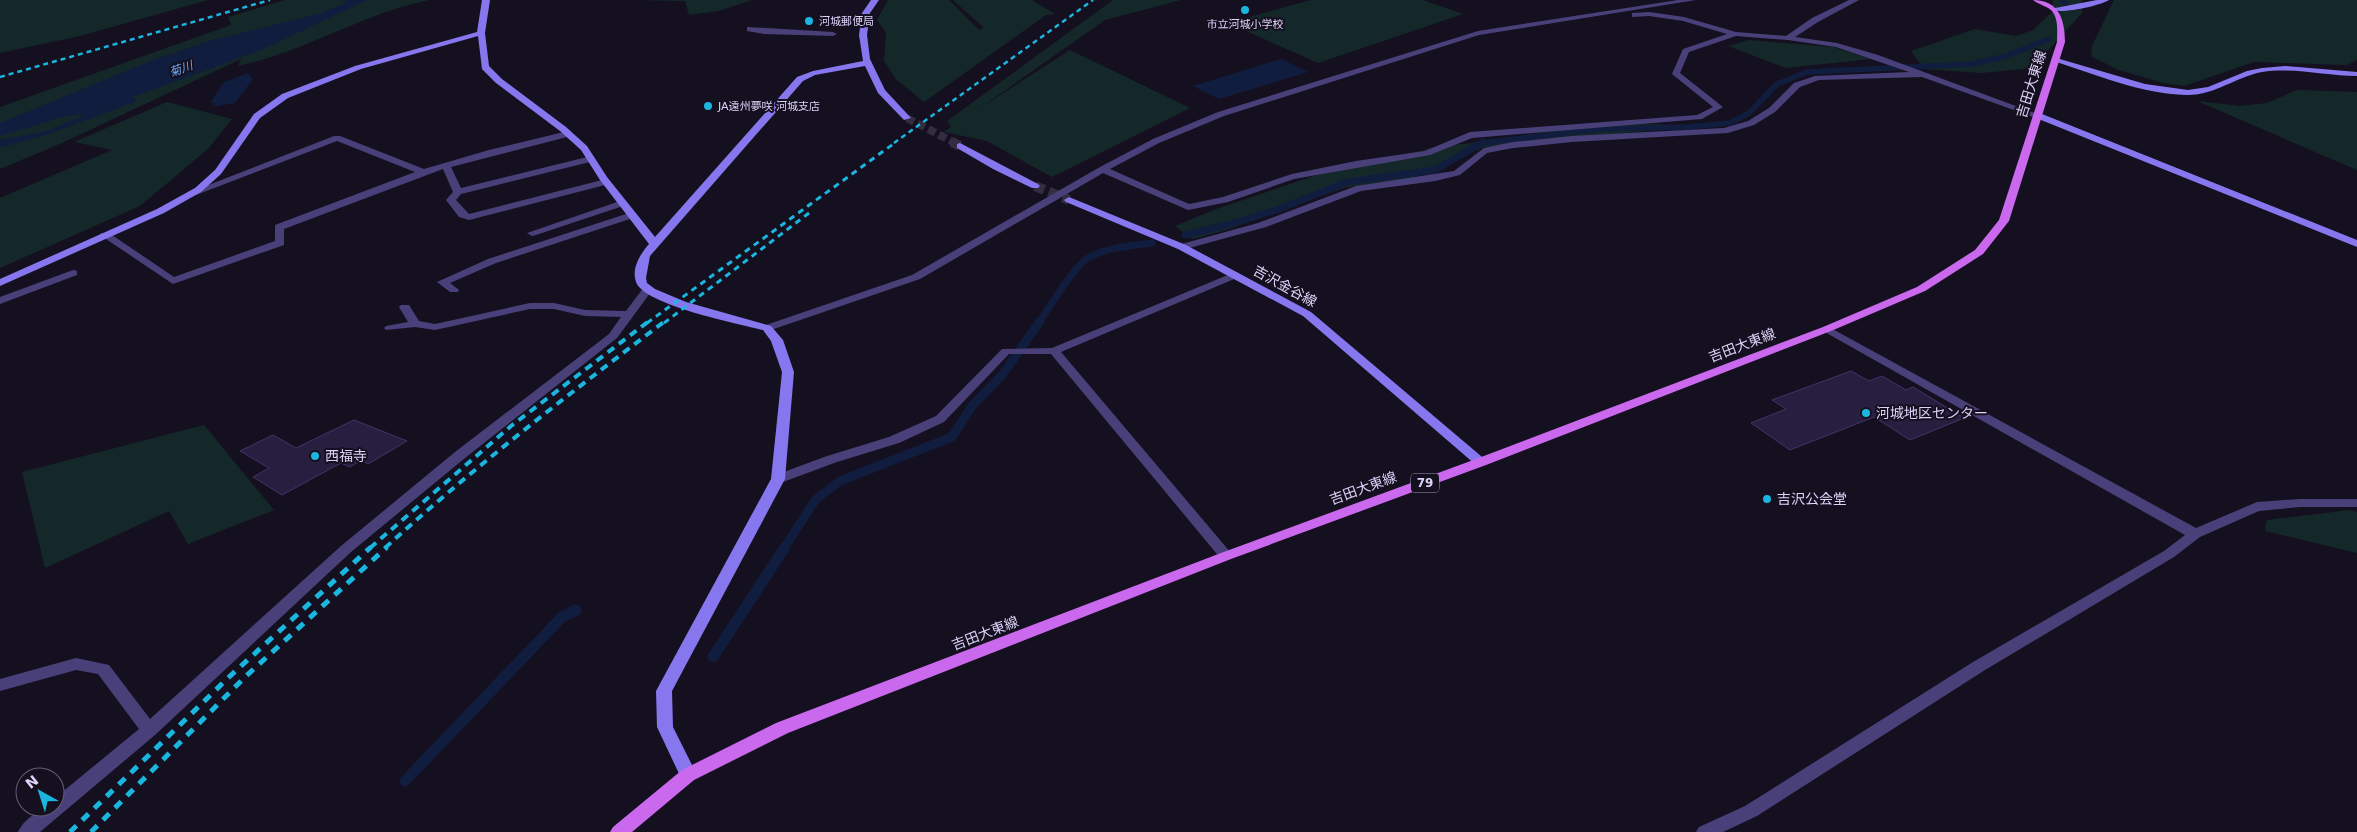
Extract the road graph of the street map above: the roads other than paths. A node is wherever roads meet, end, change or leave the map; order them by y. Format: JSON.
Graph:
{"nodes":[{"id":1,"x":486,"y":0,"type":"edge"},
{"id":2,"x":875,"y":0,"type":"edge"},
{"id":3,"x":1692,"y":0,"type":"edge"},
{"id":4,"x":1855,"y":0,"type":"edge"},
{"id":5,"x":2037,"y":0,"type":"edge"},
{"id":6,"x":2105,"y":0,"type":"edge"},
{"id":7,"x":2054,"y":9,"type":"junction"},
{"id":8,"x":1545,"y":21,"type":"junction"},
{"id":9,"x":750,"y":28,"type":"dead end"},
{"id":10,"x":481,"y":33,"type":"junction"},
{"id":11,"x":833,"y":34,"type":"dead end"},
{"id":12,"x":1735,"y":34,"type":"junction"},
{"id":13,"x":1788,"y":38,"type":"junction"},
{"id":14,"x":2056,"y":59,"type":"junction"},
{"id":15,"x":867,"y":63,"type":"junction"},
{"id":16,"x":1921,"y":73,"type":"junction"},
{"id":17,"x":2357,"y":74,"type":"edge"},
{"id":18,"x":2040,"y":116,"type":"junction"},
{"id":19,"x":907,"y":118,"type":"tunnel mouth"},
{"id":20,"x":568,"y":134,"type":"junction"},
{"id":21,"x":960,"y":146,"type":"tunnel mouth"},
{"id":22,"x":590,"y":159,"type":"junction"},
{"id":23,"x":446,"y":166,"type":"junction"},
{"id":24,"x":1103,"y":169,"type":"junction"},
{"id":25,"x":423,"y":172,"type":"junction"},
{"id":26,"x":606,"y":182,"type":"junction"},
{"id":27,"x":1035,"y":186,"type":"tunnel mouth"},
{"id":28,"x":458,"y":192,"type":"junction"},
{"id":29,"x":193,"y":193,"type":"junction"},
{"id":30,"x":1069,"y":200,"type":"tunnel mouth"},
{"id":31,"x":623,"y":204,"type":"junction"},
{"id":32,"x":632,"y":215,"type":"junction"},
{"id":33,"x":532,"y":233,"type":"dead end"},
{"id":34,"x":105,"y":235,"type":"junction"},
{"id":35,"x":655,"y":244,"type":"junction"},
{"id":36,"x":2357,"y":244,"type":"edge"},
{"id":37,"x":1182,"y":247,"type":"junction"},
{"id":38,"x":73,"y":273,"type":"dead end"},
{"id":39,"x":1235,"y":275,"type":"junction"},
{"id":40,"x":0,"y":283,"type":"edge"},
{"id":41,"x":648,"y":289,"type":"junction"},
{"id":42,"x":454,"y":290,"type":"dead end"},
{"id":43,"x":0,"y":301,"type":"edge"},
{"id":44,"x":405,"y":307,"type":"dead end"},
{"id":45,"x":630,"y":314,"type":"junction"},
{"id":46,"x":415,"y":324,"type":"junction"},
{"id":47,"x":390,"y":328,"type":"dead end"},
{"id":48,"x":767,"y":328,"type":"junction"},
{"id":49,"x":1827,"y":329,"type":"junction"},
{"id":50,"x":1054,"y":351,"type":"junction"},
{"id":51,"x":1481,"y":462,"type":"junction"},
{"id":52,"x":778,"y":479,"type":"junction"},
{"id":53,"x":2357,"y":503,"type":"edge"},
{"id":54,"x":2195,"y":534,"type":"junction"},
{"id":55,"x":1226,"y":556,"type":"junction"},
{"id":56,"x":0,"y":685,"type":"edge"},
{"id":57,"x":148,"y":730,"type":"junction"},
{"id":58,"x":688,"y":776,"type":"junction"},
{"id":59,"x":27,"y":832,"type":"edge"},
{"id":60,"x":619,"y":832,"type":"edge"},
{"id":61,"x":1705,"y":832,"type":"edge"}],
"edges":[{"from":1,"to":10,"type":"street"},
{"from":2,"to":15,"type":"street"},
{"from":3,"to":8,"type":"street"},
{"from":4,"to":13,"type":"street"},
{"from":5,"to":7,"type":"main road"},
{"from":6,"to":7,"type":"street"},
{"from":7,"to":14,"type":"main road","name":"吉田大東線","number":"79"},
{"from":8,"to":12,"type":"street"},
{"from":8,"to":24,"type":"street"},
{"from":9,"to":11,"type":"street"},
{"from":10,"to":20,"type":"street"},
{"from":10,"to":29,"type":"street"},
{"from":12,"to":13,"type":"street"},
{"from":12,"to":24,"type":"street"},
{"from":13,"to":16,"type":"street"},
{"from":14,"to":17,"type":"street"},
{"from":14,"to":18,"type":"main road","name":"吉田大東線","number":"79"},
{"from":15,"to":19,"type":"street"},
{"from":15,"to":35,"type":"street"},
{"from":16,"to":18,"type":"street"},
{"from":16,"to":37,"type":"street"},
{"from":18,"to":36,"type":"street"},
{"from":18,"to":49,"type":"main road","name":"吉田大東線","number":"79"},
{"from":20,"to":22,"type":"street"},
{"from":20,"to":23,"type":"street"},
{"from":21,"to":27,"type":"street"},
{"from":22,"to":26,"type":"street"},
{"from":22,"to":28,"type":"street"},
{"from":23,"to":25,"type":"street"},
{"from":23,"to":28,"type":"street"},
{"from":24,"to":48,"type":"street"},
{"from":25,"to":29,"type":"street"},
{"from":25,"to":34,"type":"street"},
{"from":26,"to":28,"type":"street"},
{"from":26,"to":31,"type":"street"},
{"from":29,"to":34,"type":"street"},
{"from":30,"to":37,"type":"street","name":"吉沢金谷線"},
{"from":31,"to":32,"type":"street"},
{"from":31,"to":33,"type":"street"},
{"from":32,"to":35,"type":"street"},
{"from":32,"to":42,"type":"street"},
{"from":34,"to":40,"type":"street"},
{"from":35,"to":41,"type":"street"},
{"from":37,"to":39,"type":"street","name":"吉沢金谷線"},
{"from":38,"to":43,"type":"street"},
{"from":39,"to":50,"type":"street"},
{"from":39,"to":51,"type":"street","name":"吉沢金谷線"},
{"from":41,"to":45,"type":"street"},
{"from":41,"to":48,"type":"street"},
{"from":44,"to":46,"type":"street"},
{"from":45,"to":46,"type":"street"},
{"from":45,"to":57,"type":"street"},
{"from":46,"to":47,"type":"street"},
{"from":48,"to":52,"type":"street"},
{"from":49,"to":51,"type":"main road","name":"吉田大東線","number":"79"},
{"from":49,"to":54,"type":"street"},
{"from":50,"to":52,"type":"street"},
{"from":50,"to":55,"type":"street"},
{"from":51,"to":55,"type":"main road","name":"吉田大東線","number":"79"},
{"from":52,"to":58,"type":"street"},
{"from":53,"to":54,"type":"street"},
{"from":54,"to":61,"type":"street"},
{"from":55,"to":58,"type":"main road","name":"吉田大東線","number":"79"},
{"from":56,"to":57,"type":"street"},
{"from":57,"to":59,"type":"street"},
{"from":58,"to":60,"type":"main road","name":"吉田大東線","number":"79"}]}
